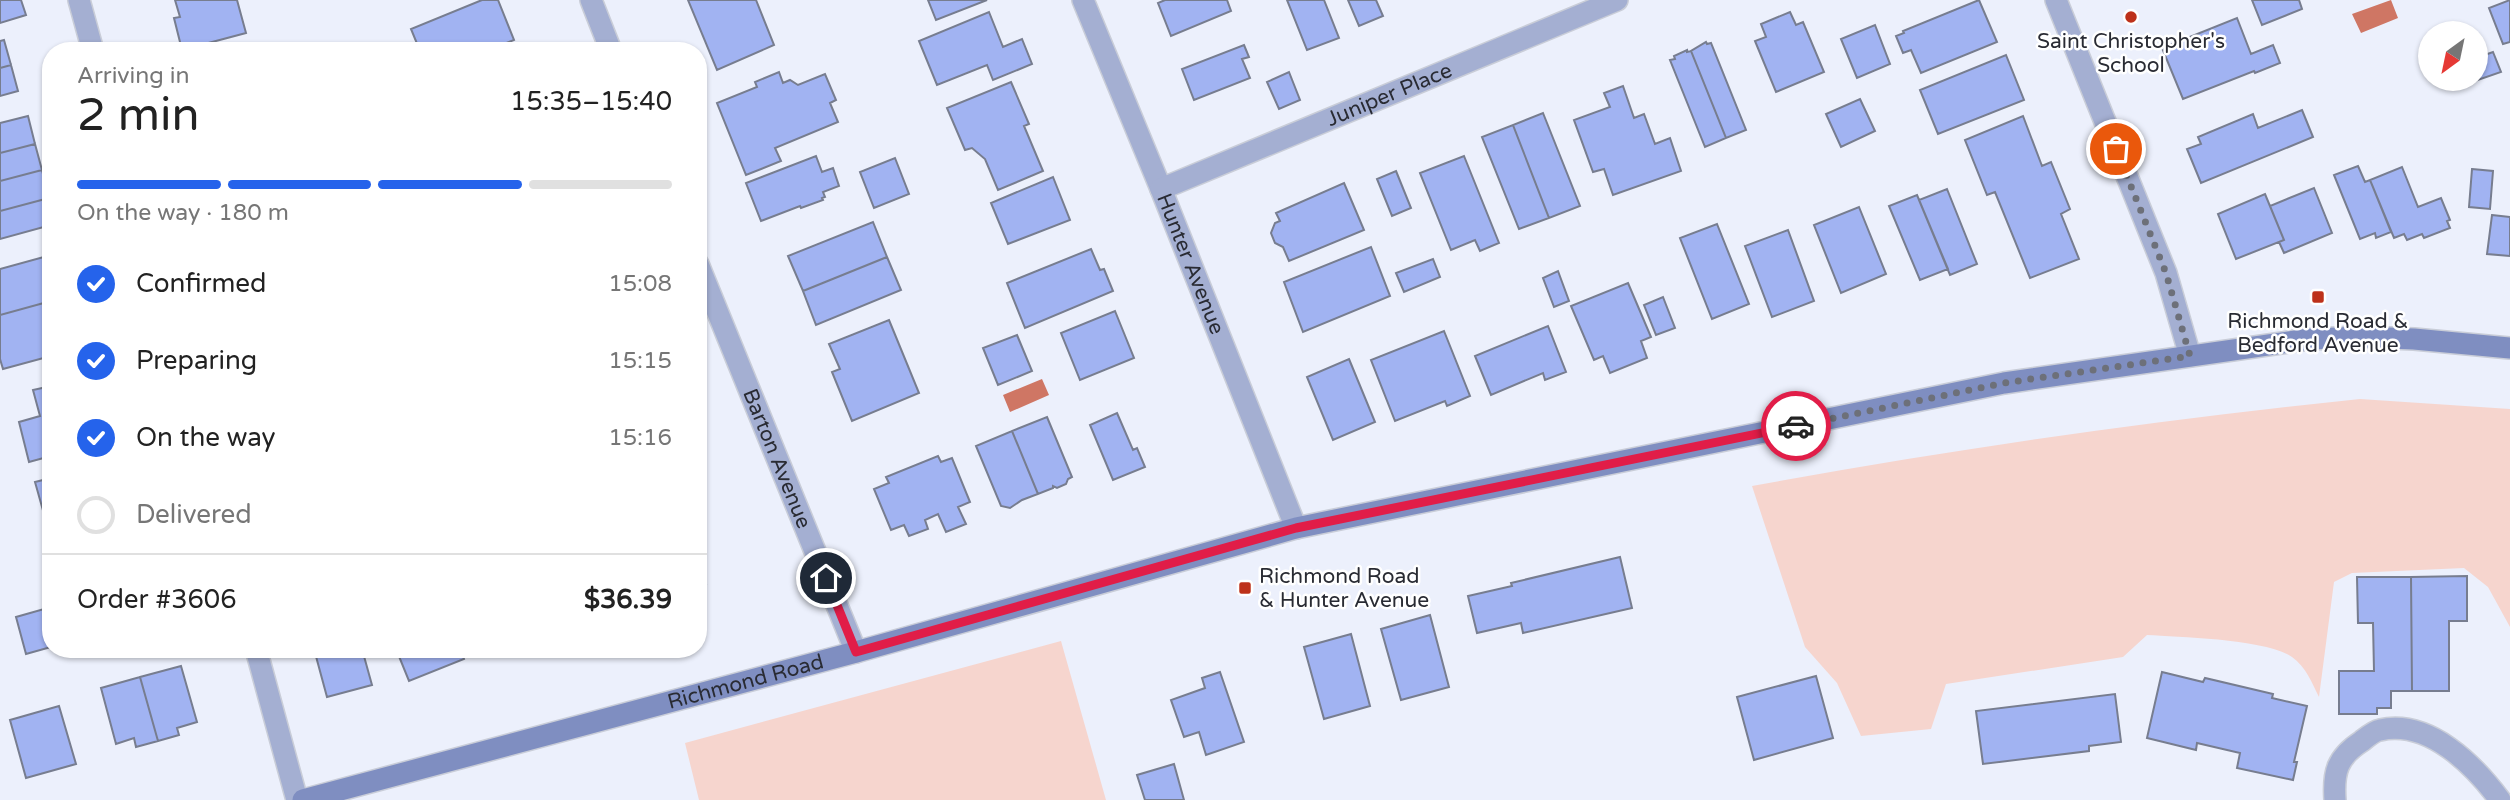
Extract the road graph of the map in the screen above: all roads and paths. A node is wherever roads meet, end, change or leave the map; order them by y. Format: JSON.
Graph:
{"nodes":[{"id":1,"x":79,"y":0,"type":"edge"},
{"id":2,"x":591,"y":0,"type":"edge"},
{"id":3,"x":1083,"y":0,"type":"edge"},
{"id":4,"x":1617,"y":0,"type":"edge"},
{"id":5,"x":2056,"y":0,"type":"edge"},
{"id":6,"x":1585,"y":6,"type":"edge"},
{"id":7,"x":91,"y":42,"type":"edge"},
{"id":8,"x":607,"y":42,"type":"edge"},
{"id":9,"x":1161,"y":189,"type":"junction"},
{"id":10,"x":707,"y":286,"type":"edge"},
{"id":11,"x":2510,"y":348,"type":"edge"},
{"id":12,"x":2190,"y":356,"type":"junction"},
{"id":13,"x":1296,"y":528,"type":"junction"},
{"id":14,"x":856,"y":652,"type":"junction"},
{"id":15,"x":258,"y":658,"type":"edge"},
{"id":16,"x":297,"y":800,"type":"edge"},
{"id":17,"x":303,"y":800,"type":"edge"},
{"id":18,"x":2335,"y":800,"type":"edge"},
{"id":19,"x":2500,"y":800,"type":"edge"}],
"edges":[{"from":1,"to":7,"type":"street"},
{"from":2,"to":8,"type":"street"},
{"from":3,"to":9,"type":"street","name":"Hunter Avenue"},
{"from":4,"to":6,"type":"street","name":"Juniper Place"},
{"from":5,"to":12,"type":"street"},
{"from":6,"to":9,"type":"street","name":"Juniper Place"},
{"from":9,"to":13,"type":"street","name":"Hunter Avenue"},
{"from":10,"to":14,"type":"street","name":"Barton Avenue"},
{"from":11,"to":12,"type":"main road","name":"Richmond Road"},
{"from":12,"to":13,"type":"main road","name":"Richmond Road"},
{"from":13,"to":14,"type":"main road","name":"Richmond Road"},
{"from":14,"to":17,"type":"main road","name":"Richmond Road"},
{"from":15,"to":16,"type":"street"},
{"from":18,"to":19,"type":"street"}]}
